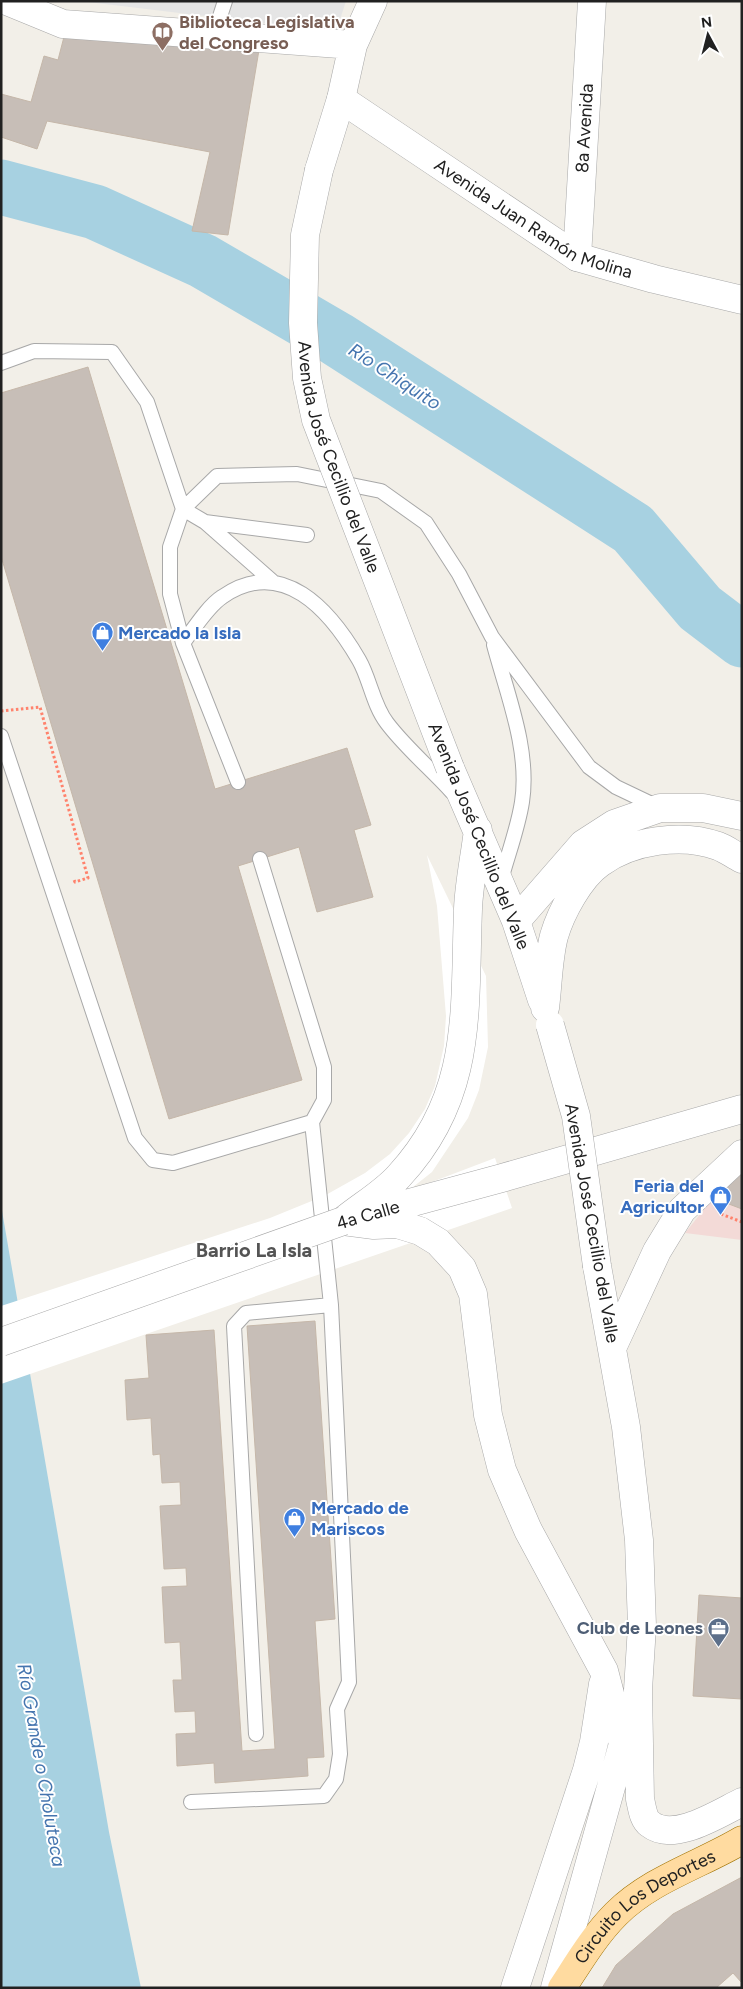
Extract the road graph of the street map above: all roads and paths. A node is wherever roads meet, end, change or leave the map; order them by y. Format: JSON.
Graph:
{"nodes":[{"id":1,"x":7,"y":1,"type":"edge"},
{"id":2,"x":225,"y":1,"type":"edge"},
{"id":3,"x":373,"y":1,"type":"edge"},
{"id":4,"x":592,"y":1,"type":"edge"},
{"id":5,"x":214,"y":35,"type":"junction"},
{"id":6,"x":353,"y":45,"type":"junction"},
{"id":7,"x":340,"y":99,"type":"junction"},
{"id":8,"x":577,"y":256,"type":"junction"},
{"id":9,"x":742,"y":300,"type":"edge"},
{"id":10,"x":1,"y":363,"type":"edge"},
{"id":11,"x":183,"y":509,"type":"junction"},
{"id":12,"x":205,"y":522,"type":"junction"},
{"id":13,"x":307,"y":535,"type":"dead end"},
{"id":14,"x":272,"y":581,"type":"junction"},
{"id":15,"x":492,"y":637,"type":"junction"},
{"id":16,"x":182,"y":643,"type":"junction"},
{"id":17,"x":1,"y":711,"type":"edge"},
{"id":18,"x":1,"y":736,"type":"edge"},
{"id":19,"x":238,"y":782,"type":"dead end"},
{"id":20,"x":660,"y":808,"type":"junction"},
{"id":21,"x":742,"y":816,"type":"edge"},
{"id":22,"x":474,"y":820,"type":"junction"},
{"id":23,"x":260,"y":859,"type":"dead end"},
{"id":24,"x":742,"y":859,"type":"edge"},
{"id":25,"x":71,"y":873,"type":"dead end"},
{"id":26,"x":500,"y":885,"type":"junction"},
{"id":27,"x":516,"y":921,"type":"junction"},
{"id":28,"x":547,"y":1017,"type":"junction"},
{"id":29,"x":742,"y":1109,"type":"edge"},
{"id":30,"x":312,"y":1122,"type":"junction"},
{"id":31,"x":742,"y":1154,"type":"edge"},
{"id":32,"x":343,"y":1221,"type":"junction"},
{"id":33,"x":331,"y":1305,"type":"junction"},
{"id":34,"x":1,"y":1342,"type":"edge"},
{"id":35,"x":613,"y":1346,"type":"junction"},
{"id":36,"x":600,"y":1660,"type":"junction"},
{"id":37,"x":638,"y":1690,"type":"junction"},
{"id":38,"x":256,"y":1734,"type":"dead end"},
{"id":39,"x":623,"y":1744,"type":"junction"},
{"id":40,"x":191,"y":1802,"type":"dead end"},
{"id":41,"x":742,"y":1802,"type":"edge"},
{"id":42,"x":742,"y":1840,"type":"edge"},
{"id":43,"x":515,"y":1988,"type":"edge"},
{"id":44,"x":555,"y":1988,"type":"edge"},
{"id":45,"x":562,"y":1988,"type":"edge"}],
"edges":[{"from":1,"to":5,"type":"street"},
{"from":2,"to":5,"type":"lane"},
{"from":3,"to":6,"type":"street","name":"Avenida José Cecillio del Valle"},
{"from":4,"to":8,"type":"street","name":"8a Avenida"},
{"from":5,"to":6,"type":"street"},
{"from":6,"to":7,"type":"street","name":"Avenida José Cecillio del Valle"},
{"from":7,"to":8,"type":"street","name":"Avenida Juan Ramón Molina"},
{"from":7,"to":22,"type":"street","name":"Avenida José Cecillio del Valle","bridge":true},
{"from":8,"to":9,"type":"street","name":"Avenida Juan Ramón Molina"},
{"from":10,"to":11,"type":"lane"},
{"from":11,"to":12,"type":"lane"},
{"from":11,"to":15,"type":"lane"},
{"from":11,"to":16,"type":"lane"},
{"from":12,"to":13,"type":"lane"},
{"from":12,"to":14,"type":"lane"},
{"from":14,"to":16,"type":"lane"},
{"from":14,"to":22,"type":"lane"},
{"from":15,"to":20,"type":"lane"},
{"from":15,"to":26,"type":"lane"},
{"from":16,"to":19,"type":"lane"},
{"from":17,"to":25,"type":"path"},
{"from":18,"to":30,"type":"lane"},
{"from":20,"to":21,"type":"street"},
{"from":20,"to":27,"type":"street"},
{"from":22,"to":26,"type":"street","name":"Avenida José Cecillio del Valle"},
{"from":22,"to":32,"type":"street"},
{"from":23,"to":30,"type":"lane"},
{"from":24,"to":28,"type":"street"},
{"from":26,"to":27,"type":"street","name":"Avenida José Cecillio del Valle"},
{"from":27,"to":28,"type":"street","name":"Avenida José Cecillio del Valle"},
{"from":28,"to":35,"type":"street","name":"Avenida José Cecillio del Valle","bridge":true},
{"from":29,"to":32,"type":"street","name":"4a Calle"},
{"from":30,"to":33,"type":"lane"},
{"from":31,"to":35,"type":"street"},
{"from":32,"to":34,"type":"street","name":"4a Calle","bridge":true},
{"from":32,"to":36,"type":"street"},
{"from":33,"to":38,"type":"lane"},
{"from":33,"to":40,"type":"lane"},
{"from":35,"to":37,"type":"street","name":"Avenida José Cecillio del Valle"},
{"from":36,"to":39,"type":"street"},
{"from":36,"to":43,"type":"street"},
{"from":37,"to":39,"type":"street","name":"Avenida José Cecillio del Valle"},
{"from":37,"to":41,"type":"street","name":"Avenida José Cecillio del Valle"},
{"from":39,"to":44,"type":"street","name":"Avenida José Cecillio del Valle"},
{"from":42,"to":45,"type":"main road","name":"Circuito Los Deportes"}]}
